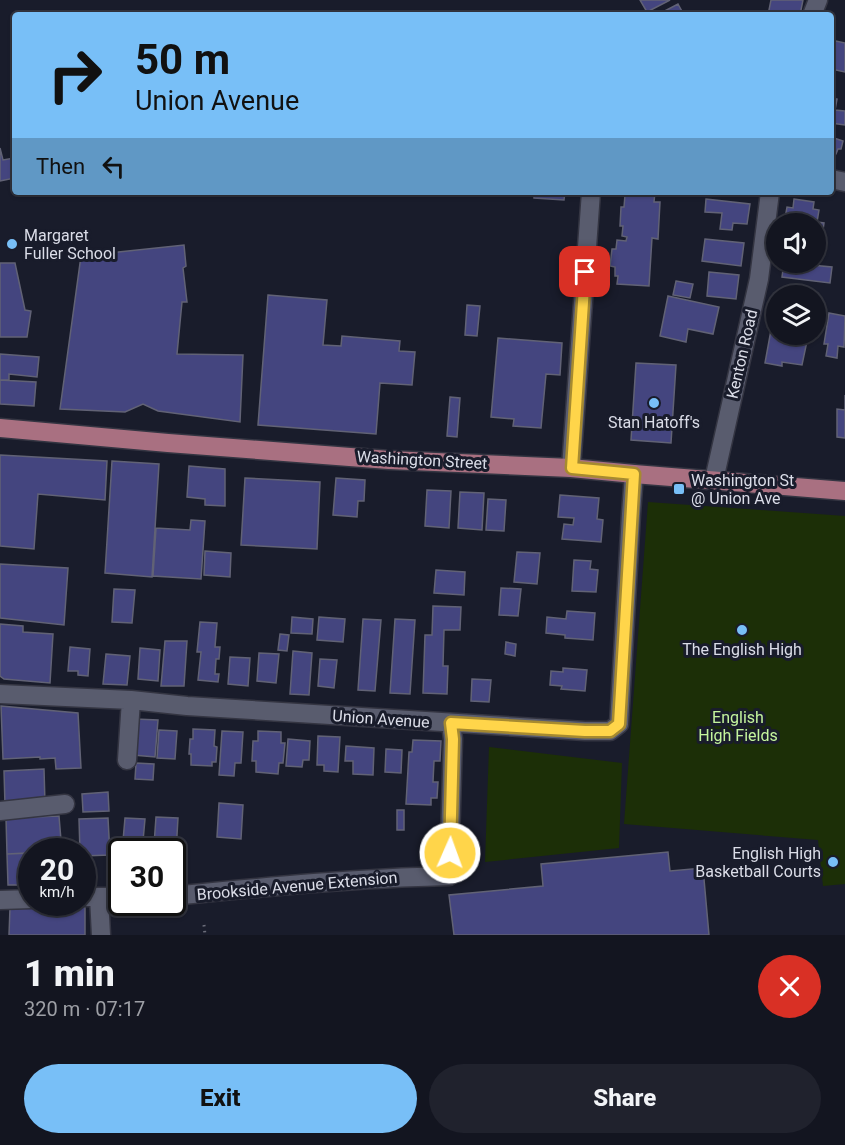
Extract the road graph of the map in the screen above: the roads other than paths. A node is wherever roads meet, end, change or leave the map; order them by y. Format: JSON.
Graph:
{"nodes":[{"id":1,"x":591,"y":195,"type":"edge"},
{"id":2,"x":770,"y":195,"type":"edge"},
{"id":3,"x":0,"y":428,"type":"edge"},
{"id":4,"x":572,"y":468,"type":"junction"},
{"id":5,"x":634,"y":474,"type":"junction"},
{"id":6,"x":714,"y":480,"type":"junction"},
{"id":7,"x":845,"y":491,"type":"edge"},
{"id":8,"x":0,"y":694,"type":"edge"},
{"id":9,"x":131,"y":700,"type":"junction"},
{"id":10,"x":451,"y":723,"type":"junction"},
{"id":11,"x":127,"y":760,"type":"dead end"},
{"id":12,"x":65,"y":804,"type":"dead end"},
{"id":13,"x":0,"y":811,"type":"edge"},
{"id":14,"x":186,"y":895,"type":"edge"},
{"id":15,"x":18,"y":899,"type":"edge"},
{"id":16,"x":0,"y":900,"type":"edge"},
{"id":17,"x":96,"y":916,"type":"edge"},
{"id":18,"x":101,"y":935,"type":"edge"}],
"edges":[{"from":1,"to":4,"type":"street"},
{"from":2,"to":6,"type":"street","name":"Kenton Road"},
{"from":3,"to":4,"type":"main road","name":"Washington Street"},
{"from":4,"to":5,"type":"main road","name":"Washington Street"},
{"from":5,"to":6,"type":"main road","name":"Washington Street"},
{"from":5,"to":10,"type":"street","name":"Union Avenue"},
{"from":6,"to":7,"type":"main road","name":"Washington Street"},
{"from":8,"to":9,"type":"street","name":"Union Avenue"},
{"from":9,"to":10,"type":"street","name":"Union Avenue"},
{"from":9,"to":11,"type":"street"},
{"from":10,"to":14,"type":"street","name":"Brookside Avenue Extension"},
{"from":12,"to":13,"type":"street"},
{"from":15,"to":16,"type":"street"},
{"from":17,"to":18,"type":"street"}]}
